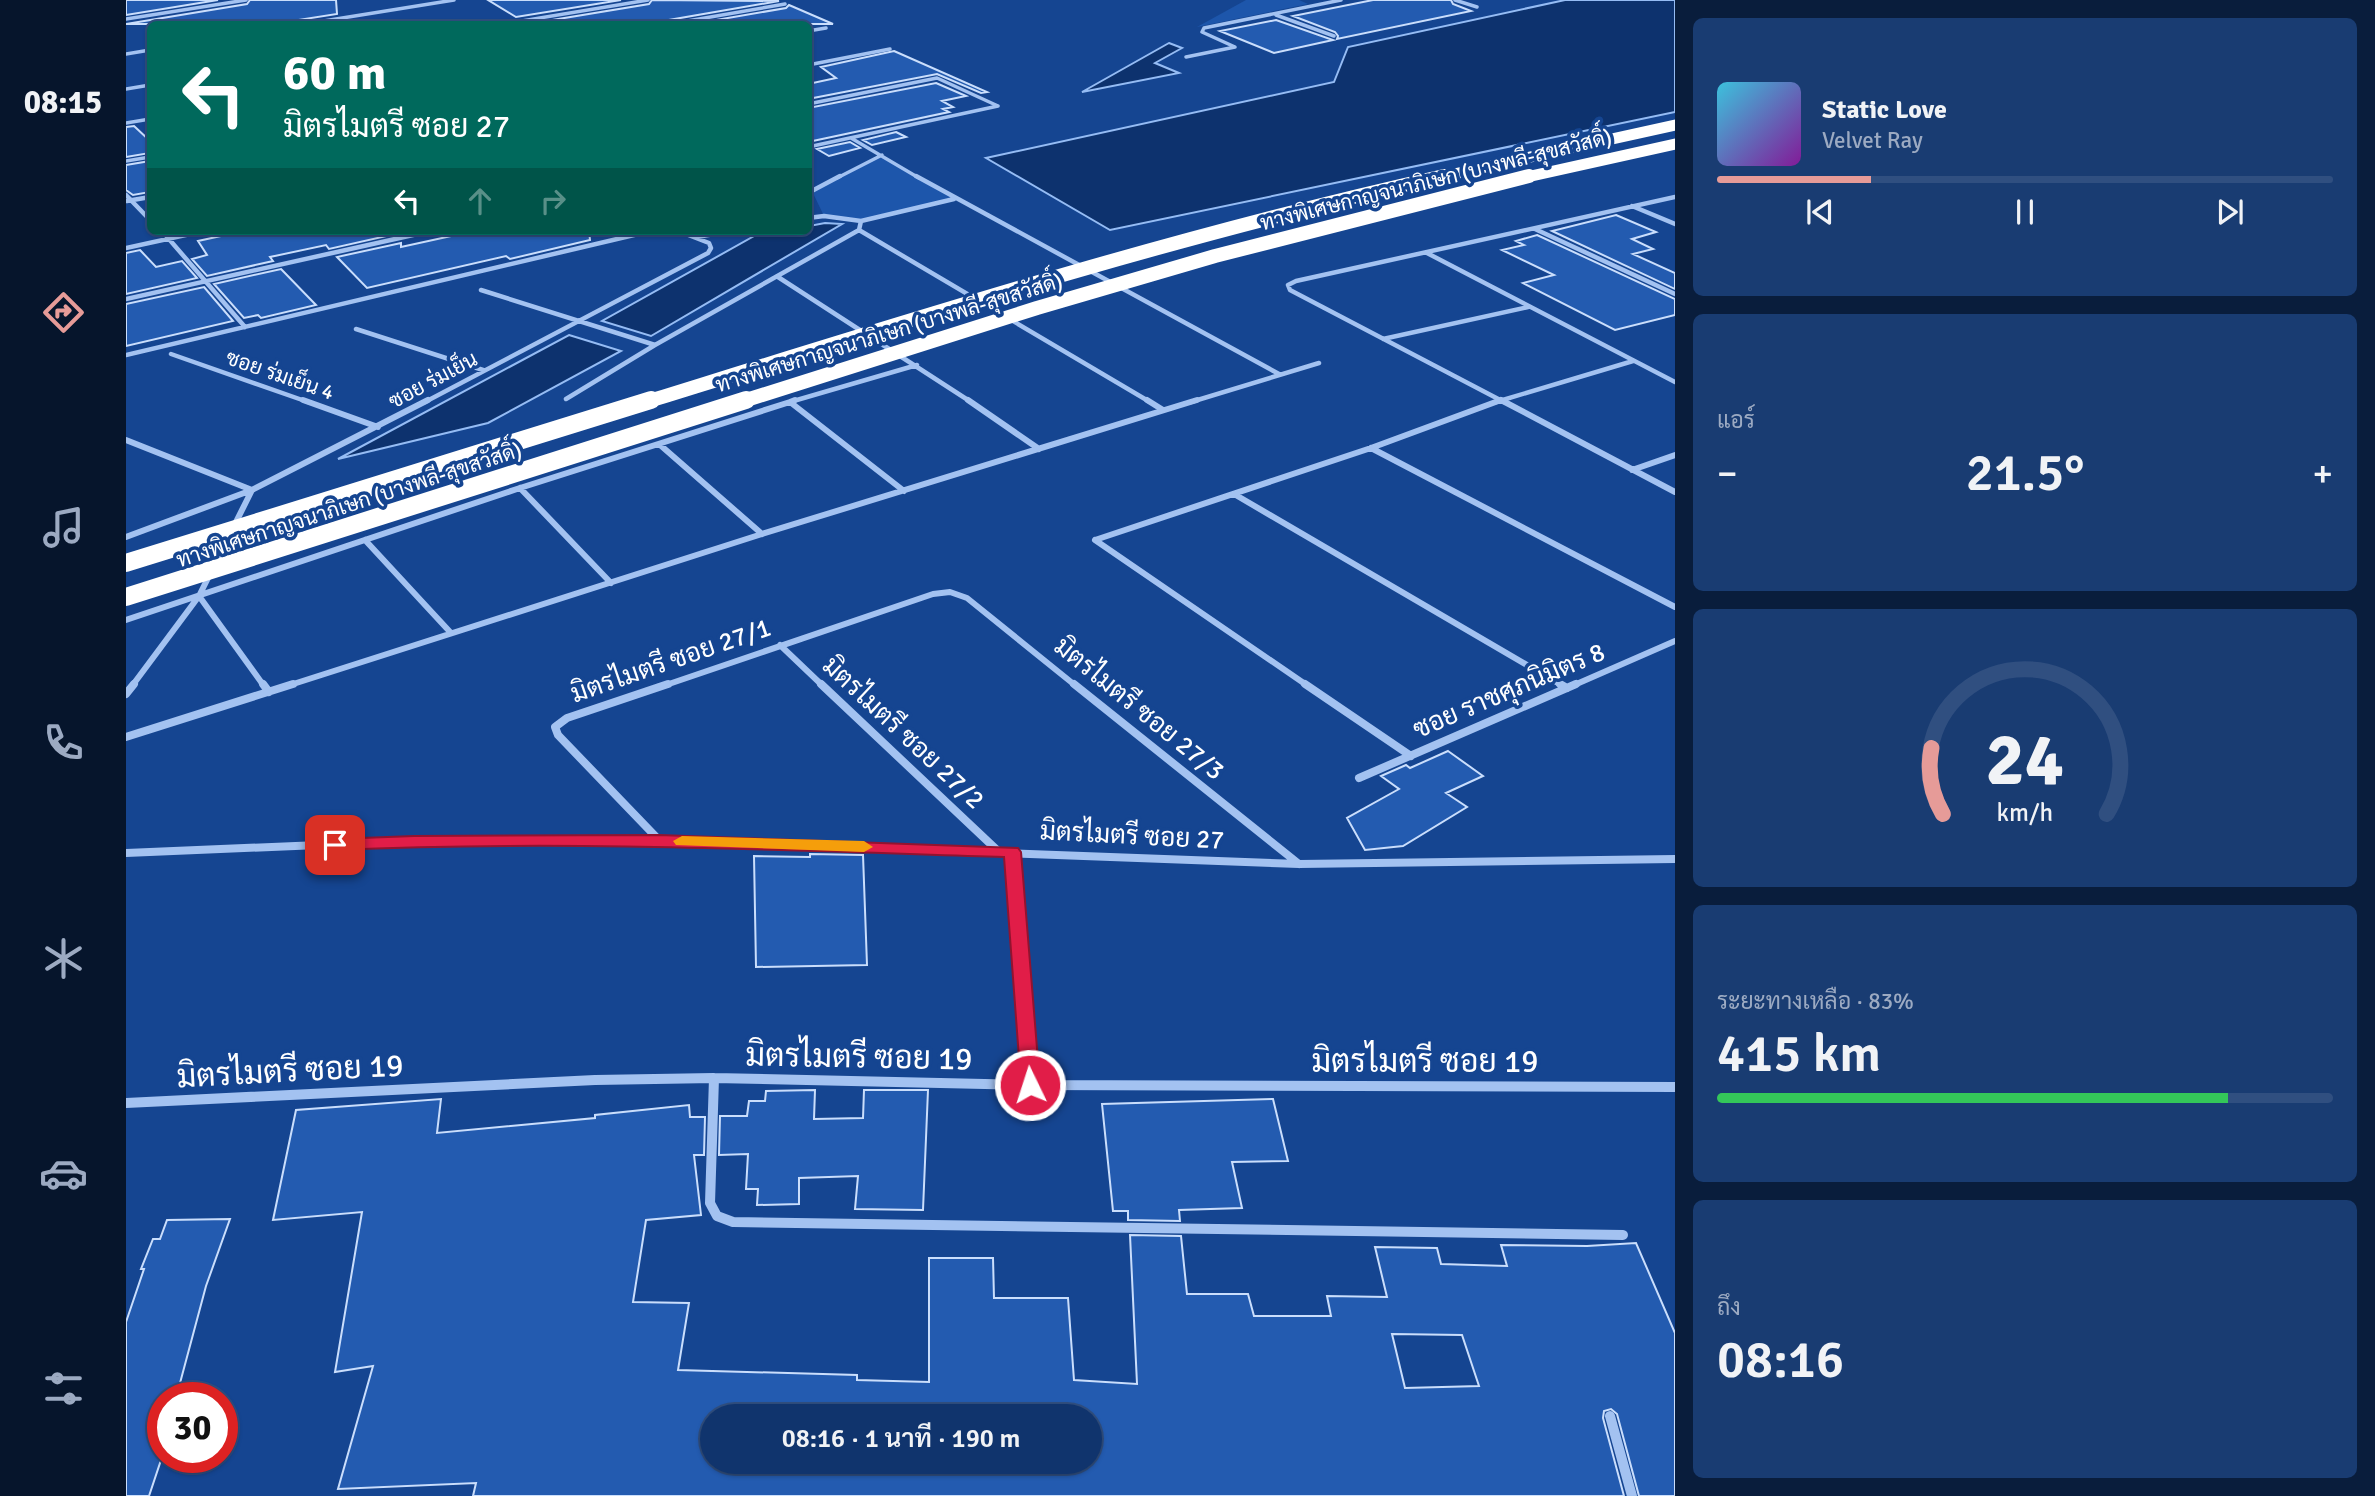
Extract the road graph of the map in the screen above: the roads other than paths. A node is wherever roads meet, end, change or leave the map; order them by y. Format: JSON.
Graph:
{"nodes":[{"id":1,"x":246,"y":0,"type":"edge"},
{"id":2,"x":454,"y":0,"type":"edge"},
{"id":3,"x":648,"y":0,"type":"edge"},
{"id":4,"x":1341,"y":0,"type":"edge"},
{"id":5,"x":1455,"y":0,"type":"edge"},
{"id":6,"x":785,"y":4,"type":"dead end"},
{"id":7,"x":1477,"y":7,"type":"dead end"},
{"id":8,"x":1273,"y":14,"type":"junction"},
{"id":9,"x":126,"y":19,"type":"edge"},
{"id":10,"x":324,"y":21,"type":"edge"},
{"id":11,"x":523,"y":21,"type":"edge"},
{"id":12,"x":687,"y":21,"type":"edge"},
{"id":13,"x":826,"y":28,"type":"dead end"},
{"id":14,"x":812,"y":30,"type":"edge"},
{"id":15,"x":1334,"y":36,"type":"dead end"},
{"id":16,"x":890,"y":49,"type":"dead end"},
{"id":17,"x":147,"y":50,"type":"edge"},
{"id":18,"x":126,"y":54,"type":"edge"},
{"id":19,"x":1186,"y":57,"type":"dead end"},
{"id":20,"x":812,"y":64,"type":"edge"},
{"id":21,"x":147,"y":86,"type":"edge"},
{"id":22,"x":126,"y":89,"type":"edge"},
{"id":23,"x":812,"y":103,"type":"edge"},
{"id":24,"x":147,"y":120,"type":"edge"},
{"id":25,"x":126,"y":123,"type":"edge"},
{"id":26,"x":1675,"y":125,"type":"edge"},
{"id":27,"x":851,"y":138,"type":"junction"},
{"id":28,"x":1675,"y":144,"type":"edge"},
{"id":29,"x":812,"y":146,"type":"edge"},
{"id":30,"x":882,"y":155,"type":"junction"},
{"id":31,"x":147,"y":158,"type":"edge"},
{"id":32,"x":126,"y":162,"type":"edge"},
{"id":33,"x":812,"y":191,"type":"edge"},
{"id":34,"x":126,"y":195,"type":"edge"},
{"id":35,"x":1675,"y":197,"type":"edge"},
{"id":36,"x":147,"y":198,"type":"edge"},
{"id":37,"x":955,"y":198,"type":"junction"},
{"id":38,"x":128,"y":201,"type":"edge"},
{"id":39,"x":1631,"y":206,"type":"junction"},
{"id":40,"x":147,"y":217,"type":"edge"},
{"id":41,"x":812,"y":218,"type":"edge"},
{"id":42,"x":861,"y":221,"type":"junction"},
{"id":43,"x":1675,"y":224,"type":"edge"},
{"id":44,"x":1535,"y":229,"type":"junction"},
{"id":45,"x":859,"y":230,"type":"junction"},
{"id":46,"x":166,"y":235,"type":"edge"},
{"id":47,"x":184,"y":235,"type":"edge"},
{"id":48,"x":413,"y":235,"type":"edge"},
{"id":49,"x":634,"y":235,"type":"edge"},
{"id":50,"x":691,"y":235,"type":"edge"},
{"id":51,"x":708,"y":235,"type":"edge"},
{"id":52,"x":697,"y":237,"type":"junction"},
{"id":53,"x":169,"y":238,"type":"junction"},
{"id":54,"x":126,"y":248,"type":"edge"},
{"id":55,"x":1426,"y":252,"type":"junction"},
{"id":56,"x":778,"y":277,"type":"junction"},
{"id":57,"x":205,"y":281,"type":"junction"},
{"id":58,"x":481,"y":290,"type":"dead end"},
{"id":59,"x":1675,"y":293,"type":"edge"},
{"id":60,"x":126,"y":299,"type":"edge"},
{"id":61,"x":1529,"y":307,"type":"junction"},
{"id":62,"x":580,"y":322,"type":"junction"},
{"id":63,"x":245,"y":327,"type":"junction"},
{"id":64,"x":356,"y":329,"type":"dead end"},
{"id":65,"x":1383,"y":339,"type":"junction"},
{"id":66,"x":655,"y":345,"type":"junction"},
{"id":67,"x":171,"y":354,"type":"dead end"},
{"id":68,"x":126,"y":355,"type":"edge"},
{"id":69,"x":1633,"y":360,"type":"junction"},
{"id":70,"x":1319,"y":363,"type":"dead end"},
{"id":71,"x":917,"y":365,"type":"junction"},
{"id":72,"x":483,"y":370,"type":"junction"},
{"id":73,"x":1280,"y":374,"type":"junction"},
{"id":74,"x":1675,"y":382,"type":"edge"},
{"id":75,"x":566,"y":399,"type":"dead end"},
{"id":76,"x":1499,"y":401,"type":"junction"},
{"id":77,"x":790,"y":402,"type":"junction"},
{"id":78,"x":1163,"y":410,"type":"junction"},
{"id":79,"x":379,"y":427,"type":"junction"},
{"id":80,"x":126,"y":440,"type":"edge"},
{"id":81,"x":659,"y":444,"type":"junction"},
{"id":82,"x":1371,"y":448,"type":"junction"},
{"id":83,"x":1039,"y":449,"type":"junction"},
{"id":84,"x":1675,"y":455,"type":"edge"},
{"id":85,"x":1632,"y":470,"type":"junction"},
{"id":86,"x":520,"y":488,"type":"junction"},
{"id":87,"x":252,"y":490,"type":"junction"},
{"id":88,"x":904,"y":491,"type":"junction"},
{"id":89,"x":1675,"y":492,"type":"edge"},
{"id":90,"x":1234,"y":494,"type":"junction"},
{"id":91,"x":762,"y":534,"type":"junction"},
{"id":92,"x":126,"y":537,"type":"edge"},
{"id":93,"x":365,"y":540,"type":"junction"},
{"id":94,"x":126,"y":563,"type":"edge"},
{"id":95,"x":611,"y":583,"type":"junction"},
{"id":96,"x":950,"y":592,"type":"joint"},
{"id":97,"x":199,"y":596,"type":"junction"},
{"id":98,"x":126,"y":597,"type":"edge"},
{"id":99,"x":1675,"y":607,"type":"edge"},
{"id":100,"x":126,"y":620,"type":"edge"},
{"id":101,"x":452,"y":632,"type":"junction"},
{"id":102,"x":1675,"y":641,"type":"edge"},
{"id":103,"x":779,"y":645,"type":"junction"},
{"id":104,"x":1567,"y":688,"type":"junction"},
{"id":105,"x":269,"y":692,"type":"junction"},
{"id":106,"x":126,"y":694,"type":"edge"},
{"id":107,"x":126,"y":737,"type":"edge"},
{"id":108,"x":1411,"y":756,"type":"junction"},
{"id":109,"x":1359,"y":778,"type":"dead end"},
{"id":110,"x":659,"y":840,"type":"junction"},
{"id":111,"x":998,"y":851,"type":"junction"},
{"id":112,"x":1012,"y":852,"type":"junction"},
{"id":113,"x":126,"y":853,"type":"edge"},
{"id":114,"x":1675,"y":859,"type":"edge"},
{"id":115,"x":1299,"y":864,"type":"junction"},
{"id":116,"x":714,"y":1078,"type":"junction"},
{"id":117,"x":1030,"y":1085,"type":"junction"},
{"id":118,"x":1675,"y":1087,"type":"edge"},
{"id":119,"x":126,"y":1103,"type":"edge"},
{"id":120,"x":1623,"y":1235,"type":"dead end"},
{"id":121,"x":1610,"y":1416,"type":"dead end"},
{"id":122,"x":1632,"y":1496,"type":"edge"}],
"edges":[{"from":1,"to":9,"type":"street"},
{"from":2,"to":10,"type":"street"},
{"from":3,"to":11,"type":"street"},
{"from":4,"to":8,"type":"street"},
{"from":5,"to":7,"type":"street"},
{"from":6,"to":12,"type":"street"},
{"from":8,"to":15,"type":"street"},
{"from":8,"to":19,"type":"street"},
{"from":13,"to":14,"type":"street"},
{"from":16,"to":20,"type":"street"},
{"from":17,"to":18,"type":"street"},
{"from":21,"to":22,"type":"street"},
{"from":23,"to":27,"type":"street"},
{"from":24,"to":25,"type":"street"},
{"from":26,"to":94,"type":"highway","name":"ทางพิเศษกาญจนาภิเษก (บางพลี-สุขสวัสดิ์)","bridge":true},
{"from":27,"to":29,"type":"street"},
{"from":27,"to":30,"type":"street"},
{"from":28,"to":98,"type":"highway","name":"ทางพิเศษกาญจนาภิเษก (บางพลี-สุขสวัสดิ์)","bridge":true},
{"from":30,"to":33,"type":"street"},
{"from":30,"to":37,"type":"street"},
{"from":31,"to":32,"type":"street"},
{"from":34,"to":38,"type":"street"},
{"from":35,"to":39,"type":"street"},
{"from":36,"to":38,"type":"street"},
{"from":37,"to":42,"type":"street"},
{"from":37,"to":73,"type":"street"},
{"from":38,"to":40,"type":"street"},
{"from":39,"to":43,"type":"street"},
{"from":39,"to":44,"type":"street"},
{"from":41,"to":42,"type":"street"},
{"from":42,"to":45,"type":"street"},
{"from":44,"to":55,"type":"street"},
{"from":44,"to":59,"type":"street"},
{"from":45,"to":56,"type":"street"},
{"from":45,"to":78,"type":"street"},
{"from":46,"to":53,"type":"street"},
{"from":47,"to":53,"type":"street"},
{"from":48,"to":57,"type":"street"},
{"from":49,"to":63,"type":"street"},
{"from":50,"to":52,"type":"street"},
{"from":51,"to":52,"type":"street"},
{"from":52,"to":62,"type":"street","name":"ซอย ร่มเย็น"},
{"from":53,"to":54,"type":"street"},
{"from":53,"to":57,"type":"street"},
{"from":55,"to":61,"type":"street"},
{"from":55,"to":65,"type":"street"},
{"from":56,"to":66,"type":"street"},
{"from":56,"to":71,"type":"street"},
{"from":57,"to":60,"type":"street"},
{"from":57,"to":63,"type":"street"},
{"from":58,"to":62,"type":"street"},
{"from":61,"to":65,"type":"street"},
{"from":61,"to":69,"type":"street"},
{"from":62,"to":66,"type":"street"},
{"from":62,"to":72,"type":"street","name":"ซอย ร่มเย็น"},
{"from":63,"to":68,"type":"street"},
{"from":64,"to":72,"type":"street"},
{"from":65,"to":76,"type":"street"},
{"from":66,"to":75,"type":"street"},
{"from":67,"to":79,"type":"street","name":"ซอย ร่มเย็น 4"},
{"from":69,"to":74,"type":"street"},
{"from":69,"to":76,"type":"street"},
{"from":70,"to":73,"type":"street"},
{"from":71,"to":77,"type":"street"},
{"from":71,"to":83,"type":"street"},
{"from":72,"to":79,"type":"street","name":"ซอย ร่มเย็น"},
{"from":73,"to":78,"type":"street"},
{"from":76,"to":82,"type":"street"},
{"from":76,"to":85,"type":"street"},
{"from":77,"to":81,"type":"street"},
{"from":77,"to":88,"type":"street"},
{"from":78,"to":83,"type":"street"},
{"from":79,"to":87,"type":"street","name":"ซอย ร่มเย็น"},
{"from":80,"to":87,"type":"street"},
{"from":81,"to":86,"type":"street"},
{"from":81,"to":91,"type":"street"},
{"from":82,"to":90,"type":"street"},
{"from":82,"to":99,"type":"street"},
{"from":83,"to":88,"type":"street"},
{"from":84,"to":85,"type":"street"},
{"from":85,"to":89,"type":"street"},
{"from":86,"to":93,"type":"street"},
{"from":86,"to":95,"type":"street"},
{"from":87,"to":92,"type":"street","name":"ซอย ร่มเย็น"},
{"from":87,"to":97,"type":"street"},
{"from":88,"to":91,"type":"street"},
{"from":90,"to":104,"type":"street"},
{"from":90,"to":108,"type":"street"},
{"from":91,"to":95,"type":"street"},
{"from":93,"to":97,"type":"street"},
{"from":93,"to":101,"type":"street"},
{"from":95,"to":101,"type":"street"},
{"from":96,"to":103,"type":"street","name":"มิตรไมตรี ซอย 27/1"},
{"from":96,"to":115,"type":"street","name":"มิตรไมตรี ซอย 27/3"},
{"from":97,"to":100,"type":"street"},
{"from":97,"to":105,"type":"street"},
{"from":97,"to":106,"type":"street"},
{"from":101,"to":105,"type":"street"},
{"from":102,"to":104,"type":"street","name":"ซอย ราชศุภนิมิตร 8"},
{"from":103,"to":110,"type":"street","name":"มิตรไมตรี ซอย 27/1"},
{"from":103,"to":111,"type":"street","name":"มิตรไมตรี ซอย 27/2"},
{"from":104,"to":108,"type":"street","name":"ซอย ราชศุภนิมิตร 8"},
{"from":105,"to":107,"type":"street"},
{"from":108,"to":109,"type":"street","name":"ซอย ราชศุภนิมิตร 8"},
{"from":110,"to":111,"type":"street","name":"มิตรไมตรี ซอย 27"},
{"from":110,"to":113,"type":"street","name":"มิตรไมตรี ซอย 27"},
{"from":111,"to":112,"type":"street","name":"มิตรไมตรี ซอย 27"},
{"from":112,"to":115,"type":"street","name":"มิตรไมตรี ซอย 27"},
{"from":112,"to":117,"type":"street"},
{"from":114,"to":115,"type":"street","name":"มิตรไมตรี ซอย 27"},
{"from":116,"to":117,"type":"street","name":"มิตรไมตรี ซอย 19"},
{"from":116,"to":119,"type":"street","name":"มิตรไมตรี ซอย 19"},
{"from":116,"to":120,"type":"street"},
{"from":117,"to":118,"type":"street","name":"มิตรไมตรี ซอย 19"},
{"from":121,"to":122,"type":"street"}]}
